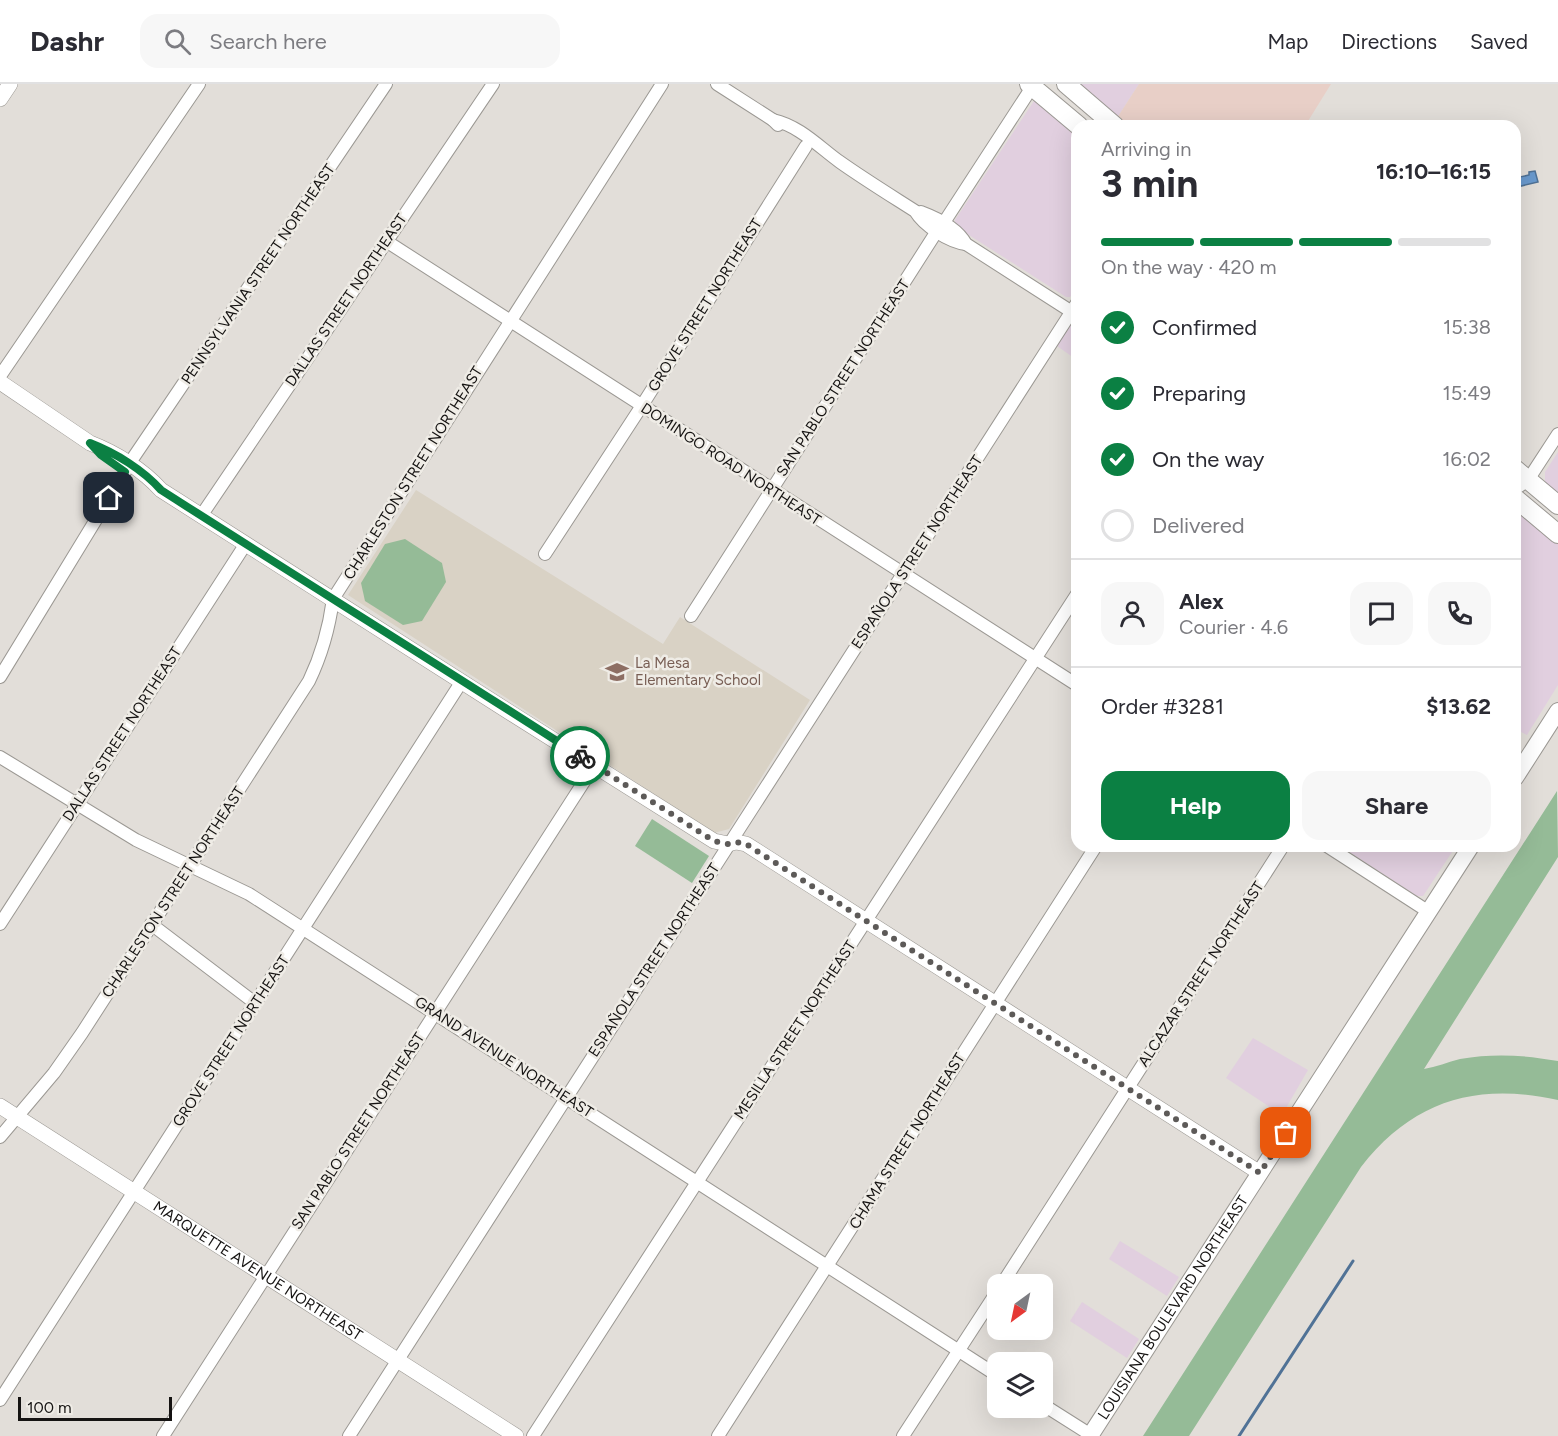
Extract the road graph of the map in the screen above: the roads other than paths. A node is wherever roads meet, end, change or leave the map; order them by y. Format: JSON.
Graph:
{"nodes":[{"id":1,"x":10,"y":84,"type":"edge"},
{"id":2,"x":199,"y":84,"type":"edge"},
{"id":3,"x":386,"y":84,"type":"edge"},
{"id":4,"x":493,"y":84,"type":"edge"},
{"id":5,"x":662,"y":84,"type":"edge"},
{"id":6,"x":717,"y":84,"type":"edge"},
{"id":7,"x":1066,"y":84,"type":"edge"},
{"id":8,"x":1032,"y":85,"type":"edge"},
{"id":9,"x":0,"y":99,"type":"edge"},
{"id":10,"x":1053,"y":104,"type":"junction"},
{"id":11,"x":773,"y":120,"type":"junction"},
{"id":12,"x":1072,"y":120,"type":"edge"},
{"id":13,"x":1107,"y":120,"type":"edge"},
{"id":14,"x":806,"y":146,"type":"junction"},
{"id":15,"x":837,"y":160,"type":"junction"},
{"id":16,"x":940,"y":227,"type":"junction"},
{"id":17,"x":386,"y":241,"type":"junction"},
{"id":18,"x":1071,"y":306,"type":"edge"},
{"id":19,"x":1071,"y":313,"type":"edge"},
{"id":20,"x":510,"y":321,"type":"junction"},
{"id":21,"x":0,"y":376,"type":"edge"},
{"id":22,"x":0,"y":382,"type":"edge"},
{"id":23,"x":641,"y":407,"type":"junction"},
{"id":24,"x":1558,"y":434,"type":"edge"},
{"id":25,"x":127,"y":468,"type":"junction"},
{"id":26,"x":1521,"y":477,"type":"edge"},
{"id":27,"x":1521,"y":480,"type":"edge"},
{"id":28,"x":772,"y":489,"type":"junction"},
{"id":29,"x":1521,"y":503,"type":"edge"},
{"id":30,"x":1558,"y":505,"type":"edge"},
{"id":31,"x":201,"y":516,"type":"junction"},
{"id":32,"x":1558,"y":534,"type":"edge"},
{"id":33,"x":245,"y":545,"type":"junction"},
{"id":34,"x":545,"y":554,"type":"dead end"},
{"id":35,"x":903,"y":573,"type":"junction"},
{"id":36,"x":333,"y":599,"type":"junction"},
{"id":37,"x":1071,"y":603,"type":"edge"},
{"id":38,"x":691,"y":616,"type":"dead end"},
{"id":39,"x":1035,"y":658,"type":"junction"},
{"id":40,"x":0,"y":677,"type":"edge"},
{"id":41,"x":462,"y":681,"type":"junction"},
{"id":42,"x":1071,"y":681,"type":"edge"},
{"id":43,"x":1558,"y":711,"type":"edge"},
{"id":44,"x":0,"y":757,"type":"edge"},
{"id":45,"x":594,"y":766,"type":"junction"},
{"id":46,"x":1521,"y":769,"type":"edge"},
{"id":47,"x":77,"y":805,"type":"junction"},
{"id":48,"x":728,"y":844,"type":"junction"},
{"id":49,"x":1092,"y":852,"type":"edge"},
{"id":50,"x":1279,"y":852,"type":"edge"},
{"id":51,"x":1336,"y":852,"type":"edge"},
{"id":52,"x":1467,"y":852,"type":"edge"},
{"id":53,"x":189,"y":865,"type":"junction"},
{"id":54,"x":1429,"y":912,"type":"junction"},
{"id":55,"x":867,"y":920,"type":"junction"},
{"id":56,"x":0,"y":924,"type":"edge"},
{"id":57,"x":152,"y":924,"type":"junction"},
{"id":58,"x":304,"y":929,"type":"junction"},
{"id":59,"x":255,"y":1003,"type":"junction"},
{"id":60,"x":994,"y":1004,"type":"junction"},
{"id":61,"x":435,"y":1013,"type":"junction"},
{"id":62,"x":1128,"y":1089,"type":"junction"},
{"id":63,"x":566,"y":1098,"type":"junction"},
{"id":64,"x":0,"y":1106,"type":"edge"},
{"id":65,"x":18,"y":1116,"type":"junction"},
{"id":66,"x":0,"y":1137,"type":"edge"},
{"id":67,"x":1260,"y":1173,"type":"junction"},
{"id":68,"x":696,"y":1182,"type":"junction"},
{"id":69,"x":134,"y":1190,"type":"junction"},
{"id":70,"x":828,"y":1266,"type":"junction"},
{"id":71,"x":1008,"y":1274,"type":"edge"},
{"id":72,"x":265,"y":1275,"type":"junction"},
{"id":73,"x":987,"y":1307,"type":"edge"},
{"id":74,"x":958,"y":1351,"type":"junction"},
{"id":75,"x":397,"y":1361,"type":"junction"},
{"id":76,"x":987,"y":1369,"type":"edge"},
{"id":77,"x":0,"y":1400,"type":"edge"},
{"id":78,"x":1053,"y":1411,"type":"edge"},
{"id":79,"x":162,"y":1436,"type":"edge"},
{"id":80,"x":349,"y":1436,"type":"edge"},
{"id":81,"x":516,"y":1436,"type":"edge"},
{"id":82,"x":533,"y":1436,"type":"edge"},
{"id":83,"x":718,"y":1436,"type":"edge"},
{"id":84,"x":903,"y":1436,"type":"edge"},
{"id":85,"x":1091,"y":1436,"type":"edge"}],
"edges":[{"from":1,"to":9,"type":"street"},
{"from":2,"to":21,"type":"street"},
{"from":3,"to":25,"type":"street","name":"PENNSYLVANIA STREET NORTHEAST"},
{"from":4,"to":17,"type":"street","name":"DALLAS STREET NORTHEAST"},
{"from":5,"to":20,"type":"street","name":"CHARLESTON STREET NORTHEAST"},
{"from":6,"to":11,"type":"street"},
{"from":7,"to":10,"type":"street"},
{"from":7,"to":13,"type":"main road"},
{"from":8,"to":10,"type":"main road"},
{"from":8,"to":16,"type":"street","name":"SAN PABLO STREET NORTHEAST"},
{"from":10,"to":12,"type":"main road"},
{"from":11,"to":14,"type":"street"},
{"from":11,"to":15,"type":"street"},
{"from":14,"to":15,"type":"street"},
{"from":14,"to":23,"type":"street","name":"GROVE STREET NORTHEAST"},
{"from":15,"to":16,"type":"street"},
{"from":16,"to":18,"type":"street"},
{"from":16,"to":28,"type":"street","name":"SAN PABLO STREET NORTHEAST"},
{"from":17,"to":20,"type":"street","name":"DOMINGO ROAD NORTHEAST"},
{"from":17,"to":31,"type":"street","name":"DALLAS STREET NORTHEAST"},
{"from":19,"to":35,"type":"street","name":"ESPAÑOLA STREET NORTHEAST"},
{"from":20,"to":23,"type":"street","name":"DOMINGO ROAD NORTHEAST"},
{"from":20,"to":36,"type":"street","name":"CHARLESTON STREET NORTHEAST"},
{"from":22,"to":25,"type":"street"},
{"from":23,"to":28,"type":"street","name":"DOMINGO ROAD NORTHEAST"},
{"from":23,"to":34,"type":"street","name":"GROVE STREET NORTHEAST"},
{"from":24,"to":26,"type":"street"},
{"from":25,"to":31,"type":"street"},
{"from":25,"to":40,"type":"street","name":"PENNSYLVANIA STREET NORTHEAST"},
{"from":27,"to":30,"type":"main road"},
{"from":28,"to":35,"type":"street","name":"DOMINGO ROAD NORTHEAST"},
{"from":28,"to":38,"type":"street","name":"SAN PABLO STREET NORTHEAST"},
{"from":29,"to":32,"type":"main road"},
{"from":31,"to":33,"type":"street"},
{"from":33,"to":36,"type":"street"},
{"from":33,"to":47,"type":"street","name":"DALLAS STREET NORTHEAST"},
{"from":35,"to":39,"type":"street","name":"DOMINGO ROAD NORTHEAST"},
{"from":35,"to":48,"type":"street","name":"ESPAÑOLA STREET NORTHEAST"},
{"from":36,"to":41,"type":"street"},
{"from":36,"to":53,"type":"street","name":"CHARLESTON STREET NORTHEAST"},
{"from":37,"to":39,"type":"street","name":"MESILLA STREET NORTHEAST"},
{"from":39,"to":42,"type":"street","name":"DOMINGO ROAD NORTHEAST"},
{"from":39,"to":55,"type":"street","name":"MESILLA STREET NORTHEAST"},
{"from":41,"to":45,"type":"street"},
{"from":41,"to":58,"type":"street","name":"GROVE STREET NORTHEAST"},
{"from":43,"to":46,"type":"main road"},
{"from":44,"to":47,"type":"street","name":"GRAND AVENUE NORTHEAST"},
{"from":45,"to":48,"type":"street"},
{"from":45,"to":61,"type":"street","name":"SAN PABLO STREET NORTHEAST"},
{"from":47,"to":53,"type":"street","name":"GRAND AVENUE NORTHEAST"},
{"from":47,"to":56,"type":"street","name":"DALLAS STREET NORTHEAST"},
{"from":48,"to":55,"type":"street"},
{"from":48,"to":63,"type":"street","name":"ESPAÑOLA STREET NORTHEAST"},
{"from":49,"to":60,"type":"street","name":"CHAMA STREET NORTHEAST"},
{"from":50,"to":62,"type":"street","name":"ALCAZAR STREET NORTHEAST"},
{"from":51,"to":54,"type":"street"},
{"from":52,"to":54,"type":"main road","name":"LOUISIANA BOULEVARD NORTHEAST"},
{"from":53,"to":57,"type":"street","name":"CHARLESTON STREET NORTHEAST"},
{"from":53,"to":58,"type":"street","name":"GRAND AVENUE NORTHEAST"},
{"from":54,"to":67,"type":"main road","name":"LOUISIANA BOULEVARD NORTHEAST"},
{"from":55,"to":60,"type":"street"},
{"from":55,"to":68,"type":"street","name":"MESILLA STREET NORTHEAST"},
{"from":57,"to":59,"type":"street"},
{"from":57,"to":65,"type":"street","name":"CHARLESTON STREET NORTHEAST"},
{"from":58,"to":59,"type":"street","name":"GROVE STREET NORTHEAST"},
{"from":58,"to":61,"type":"street","name":"GRAND AVENUE NORTHEAST"},
{"from":59,"to":69,"type":"street","name":"GROVE STREET NORTHEAST"},
{"from":60,"to":62,"type":"street"},
{"from":60,"to":70,"type":"street","name":"CHAMA STREET NORTHEAST"},
{"from":61,"to":63,"type":"street","name":"GRAND AVENUE NORTHEAST"},
{"from":61,"to":72,"type":"street","name":"SAN PABLO STREET NORTHEAST"},
{"from":62,"to":67,"type":"street"},
{"from":62,"to":71,"type":"street","name":"ALCAZAR STREET NORTHEAST"},
{"from":63,"to":68,"type":"street","name":"GRAND AVENUE NORTHEAST"},
{"from":63,"to":75,"type":"street","name":"ESPAÑOLA STREET NORTHEAST"},
{"from":64,"to":65,"type":"street","name":"MARQUETTE AVENUE NORTHEAST"},
{"from":65,"to":66,"type":"street","name":"CHARLESTON STREET NORTHEAST"},
{"from":65,"to":69,"type":"street","name":"MARQUETTE AVENUE NORTHEAST"},
{"from":67,"to":85,"type":"main road","name":"LOUISIANA BOULEVARD NORTHEAST"},
{"from":68,"to":70,"type":"street","name":"GRAND AVENUE NORTHEAST"},
{"from":68,"to":82,"type":"street","name":"MESILLA STREET NORTHEAST"},
{"from":69,"to":72,"type":"street","name":"MARQUETTE AVENUE NORTHEAST"},
{"from":69,"to":77,"type":"street","name":"GROVE STREET NORTHEAST"},
{"from":70,"to":74,"type":"street","name":"GRAND AVENUE NORTHEAST"},
{"from":70,"to":83,"type":"street","name":"CHAMA STREET NORTHEAST"},
{"from":72,"to":75,"type":"street","name":"MARQUETTE AVENUE NORTHEAST"},
{"from":72,"to":79,"type":"street","name":"SAN PABLO STREET NORTHEAST"},
{"from":73,"to":74,"type":"street"},
{"from":74,"to":76,"type":"street","name":"GRAND AVENUE NORTHEAST"},
{"from":74,"to":84,"type":"street"},
{"from":75,"to":80,"type":"street","name":"ESPAÑOLA STREET NORTHEAST"},
{"from":75,"to":81,"type":"street","name":"MARQUETTE AVENUE NORTHEAST"},
{"from":78,"to":85,"type":"street"}]}
